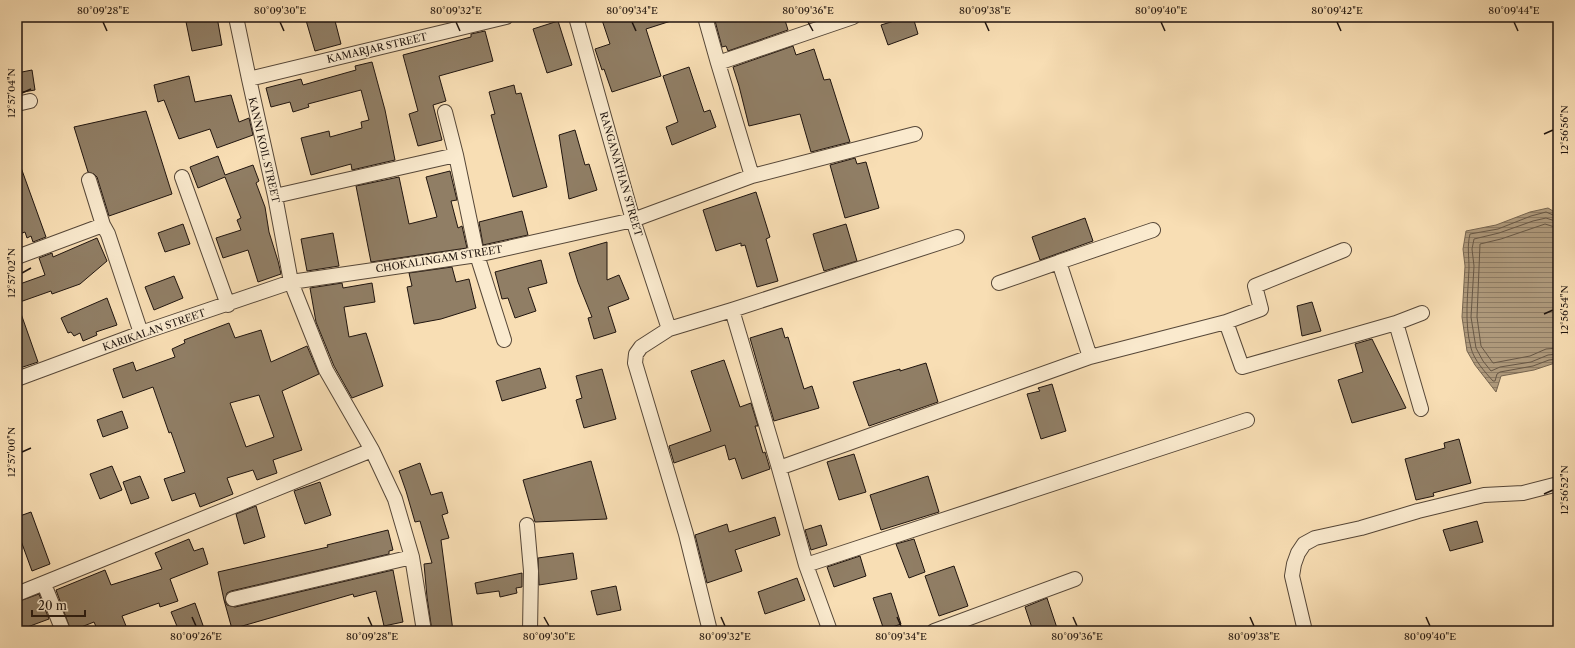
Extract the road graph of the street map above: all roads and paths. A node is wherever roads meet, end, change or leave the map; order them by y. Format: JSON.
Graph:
{"nodes":[{"id":1,"x":236,"y":17,"type":"edge"},
{"id":2,"x":506,"y":17,"type":"edge"},
{"id":3,"x":576,"y":17,"type":"edge"},
{"id":4,"x":705,"y":17,"type":"edge"},
{"id":5,"x":853,"y":17,"type":"edge"},
{"id":6,"x":718,"y":63,"type":"junction"},
{"id":7,"x":249,"y":79,"type":"junction"},
{"id":8,"x":445,"y":112,"type":"dead end"},
{"id":9,"x":915,"y":134,"type":"dead end"},
{"id":10,"x":456,"y":155,"type":"junction"},
{"id":11,"x":752,"y":176,"type":"junction"},
{"id":12,"x":182,"y":177,"type":"dead end"},
{"id":13,"x":89,"y":180,"type":"dead end"},
{"id":14,"x":275,"y":196,"type":"junction"},
{"id":15,"x":633,"y":220,"type":"junction"},
{"id":16,"x":103,"y":225,"type":"junction"},
{"id":17,"x":1152,"y":230,"type":"dead end"},
{"id":18,"x":958,"y":237,"type":"dead end"},
{"id":19,"x":1344,"y":250,"type":"dead end"},
{"id":20,"x":477,"y":255,"type":"junction"},
{"id":21,"x":17,"y":257,"type":"edge"},
{"id":22,"x":1059,"y":262,"type":"junction"},
{"id":23,"x":291,"y":282,"type":"junction"},
{"id":24,"x":999,"y":284,"type":"dead end"},
{"id":25,"x":228,"y":305,"type":"junction"},
{"id":26,"x":732,"y":310,"type":"junction"},
{"id":27,"x":1422,"y":313,"type":"dead end"},
{"id":28,"x":1226,"y":322,"type":"junction"},
{"id":29,"x":1396,"y":323,"type":"junction"},
{"id":30,"x":668,"y":329,"type":"junction"},
{"id":31,"x":141,"y":333,"type":"junction"},
{"id":32,"x":504,"y":340,"type":"dead end"},
{"id":33,"x":1090,"y":357,"type":"junction"},
{"id":34,"x":17,"y":380,"type":"edge"},
{"id":35,"x":1421,"y":409,"type":"dead end"},
{"id":36,"x":1247,"y":420,"type":"dead end"},
{"id":37,"x":372,"y":450,"type":"junction"},
{"id":38,"x":779,"y":468,"type":"junction"},
{"id":39,"x":1558,"y":484,"type":"edge"},
{"id":40,"x":527,"y":525,"type":"dead end"},
{"id":41,"x":412,"y":557,"type":"junction"},
{"id":42,"x":806,"y":565,"type":"junction"},
{"id":43,"x":1075,"y":579,"type":"dead end"},
{"id":44,"x":44,"y":584,"type":"junction"},
{"id":45,"x":17,"y":594,"type":"edge"},
{"id":46,"x":233,"y":599,"type":"dead end"},
{"id":47,"x":63,"y":631,"type":"edge"},
{"id":48,"x":424,"y":631,"type":"edge"},
{"id":49,"x":530,"y":631,"type":"edge"},
{"id":50,"x":710,"y":631,"type":"edge"},
{"id":51,"x":830,"y":631,"type":"edge"},
{"id":52,"x":934,"y":631,"type":"edge"},
{"id":53,"x":1305,"y":631,"type":"edge"}],
"edges":[{"from":1,"to":7,"type":"street","name":"KANNI KOIL STREET"},
{"from":2,"to":7,"type":"street","name":"KAMARJAR STREET"},
{"from":3,"to":15,"type":"street","name":"RANGANATHAN STREET"},
{"from":4,"to":6,"type":"street"},
{"from":5,"to":6,"type":"street"},
{"from":6,"to":11,"type":"street"},
{"from":7,"to":14,"type":"street","name":"KANNI KOIL STREET"},
{"from":8,"to":10,"type":"street"},
{"from":9,"to":11,"type":"street","name":"CHOKALINGAM STREET"},
{"from":10,"to":14,"type":"street"},
{"from":10,"to":20,"type":"street"},
{"from":11,"to":15,"type":"street","name":"CHOKALINGAM STREET"},
{"from":12,"to":25,"type":"street"},
{"from":13,"to":16,"type":"street"},
{"from":14,"to":23,"type":"street","name":"KANNI KOIL STREET"},
{"from":15,"to":20,"type":"street","name":"CHOKALINGAM STREET"},
{"from":15,"to":30,"type":"street","name":"RANGANATHAN STREET"},
{"from":16,"to":21,"type":"street"},
{"from":16,"to":31,"type":"street"},
{"from":17,"to":22,"type":"street"},
{"from":18,"to":26,"type":"street"},
{"from":19,"to":28,"type":"street"},
{"from":20,"to":23,"type":"street","name":"CHOKALINGAM STREET"},
{"from":20,"to":32,"type":"street"},
{"from":22,"to":24,"type":"street"},
{"from":22,"to":33,"type":"street"},
{"from":23,"to":25,"type":"street","name":"KARIKALAN STREET"},
{"from":23,"to":37,"type":"street","name":"KANNI KOIL STREET"},
{"from":25,"to":31,"type":"street","name":"KARIKALAN STREET"},
{"from":26,"to":30,"type":"street"},
{"from":26,"to":38,"type":"street"},
{"from":27,"to":29,"type":"street"},
{"from":28,"to":29,"type":"street"},
{"from":28,"to":33,"type":"street"},
{"from":29,"to":35,"type":"street"},
{"from":30,"to":50,"type":"street"},
{"from":31,"to":34,"type":"street","name":"KARIKALAN STREET"},
{"from":33,"to":38,"type":"street"},
{"from":36,"to":42,"type":"street"},
{"from":37,"to":41,"type":"street","name":"KANNI KOIL STREET"},
{"from":37,"to":44,"type":"street"},
{"from":38,"to":42,"type":"street"},
{"from":39,"to":53,"type":"street"},
{"from":40,"to":49,"type":"street"},
{"from":41,"to":46,"type":"street"},
{"from":41,"to":48,"type":"street","name":"KANNI KOIL STREET"},
{"from":42,"to":51,"type":"street"},
{"from":43,"to":52,"type":"street"},
{"from":44,"to":45,"type":"street"},
{"from":44,"to":47,"type":"street"}]}
